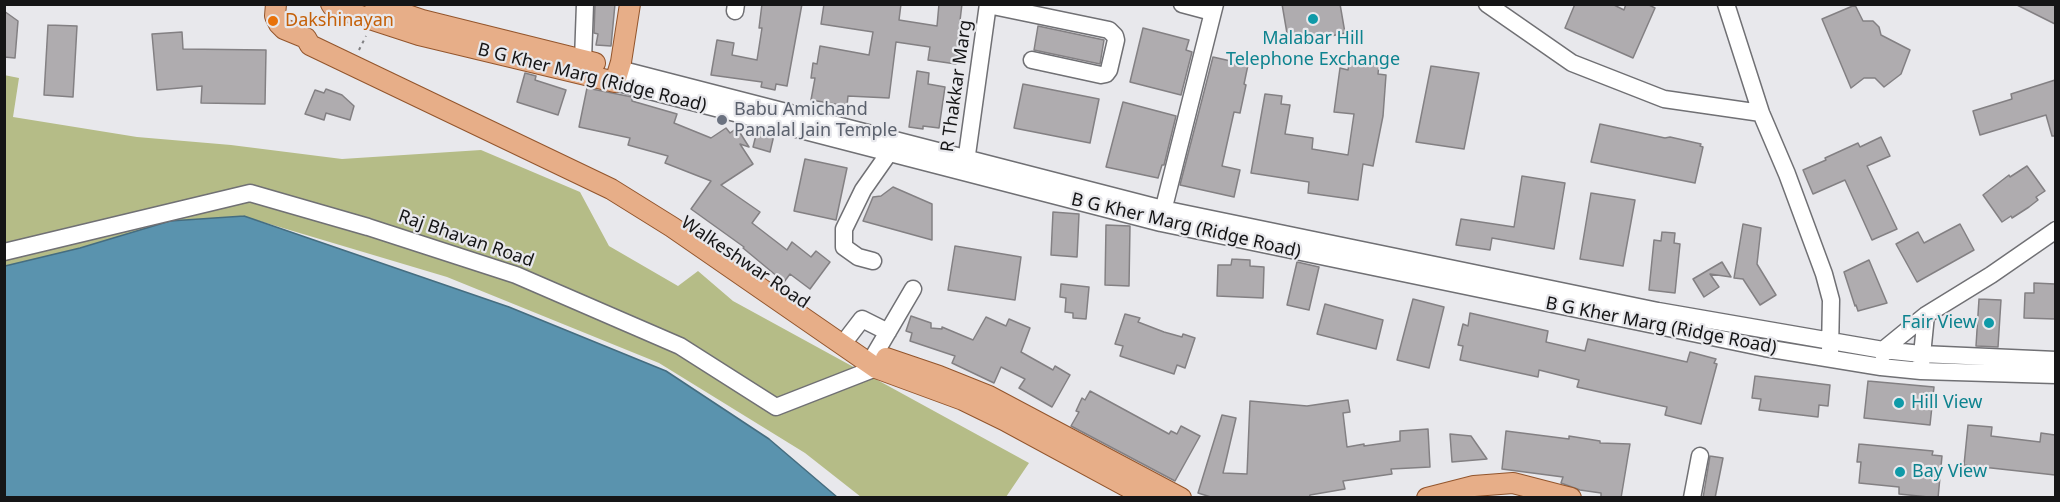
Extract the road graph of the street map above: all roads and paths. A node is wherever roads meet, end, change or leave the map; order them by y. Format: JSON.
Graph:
{"nodes":[{"id":1,"x":331,"y":4,"type":"edge"},
{"id":2,"x":375,"y":4,"type":"edge"},
{"id":3,"x":585,"y":4,"type":"edge"},
{"id":4,"x":630,"y":4,"type":"edge"},
{"id":5,"x":1182,"y":4,"type":"edge"},
{"id":6,"x":1487,"y":4,"type":"edge"},
{"id":7,"x":1726,"y":4,"type":"edge"},
{"id":8,"x":271,"y":6,"type":"edge"},
{"id":9,"x":1214,"y":8,"type":"edge"},
{"id":10,"x":987,"y":9,"type":"edge"},
{"id":11,"x":421,"y":20,"type":"edge"},
{"id":12,"x":1031,"y":25,"type":"dead end"},
{"id":13,"x":583,"y":60,"type":"junction"},
{"id":14,"x":1032,"y":60,"type":"dead end"},
{"id":15,"x":617,"y":76,"type":"junction"},
{"id":16,"x":1761,"y":113,"type":"junction"},
{"id":17,"x":889,"y":153,"type":"junction"},
{"id":18,"x":966,"y":166,"type":"junction"},
{"id":19,"x":1162,"y":216,"type":"junction"},
{"id":20,"x":2055,"y":230,"type":"edge"},
{"id":21,"x":4,"y":252,"type":"edge"},
{"id":22,"x":873,"y":261,"type":"dead end"},
{"id":23,"x":913,"y":289,"type":"dead end"},
{"id":24,"x":1926,"y":315,"type":"junction"},
{"id":25,"x":888,"y":332,"type":"junction"},
{"id":26,"x":846,"y":340,"type":"junction"},
{"id":27,"x":1830,"y":341,"type":"junction"},
{"id":28,"x":1830,"y":359,"type":"junction"},
{"id":29,"x":1882,"y":359,"type":"junction"},
{"id":30,"x":876,"y":360,"type":"junction"},
{"id":31,"x":2055,"y":360,"type":"edge"},
{"id":32,"x":1921,"y":363,"type":"junction"},
{"id":33,"x":2055,"y":375,"type":"edge"},
{"id":34,"x":1700,"y":456,"type":"dead end"},
{"id":35,"x":1149,"y":498,"type":"edge"},
{"id":36,"x":1181,"y":498,"type":"edge"},
{"id":37,"x":1427,"y":498,"type":"edge"},
{"id":38,"x":1571,"y":498,"type":"edge"},
{"id":39,"x":1692,"y":498,"type":"edge"}],
"edges":[{"from":1,"to":11,"type":"main road","name":"B G Kher Marg (Ridge Road)"},
{"from":2,"to":11,"type":"main road","name":"B G Kher Marg (Ridge Road)"},
{"from":3,"to":13,"type":"street"},
{"from":4,"to":15,"type":"main road"},
{"from":5,"to":9,"type":"street"},
{"from":6,"to":16,"type":"street"},
{"from":7,"to":16,"type":"street"},
{"from":8,"to":26,"type":"main road","name":"Walkeshwar Road"},
{"from":9,"to":19,"type":"street"},
{"from":10,"to":12,"type":"street"},
{"from":10,"to":14,"type":"street"},
{"from":10,"to":18,"type":"street","name":"R Thakkar Marg"},
{"from":11,"to":13,"type":"main road","name":"B G Kher Marg (Ridge Road)"},
{"from":11,"to":15,"type":"main road","name":"B G Kher Marg (Ridge Road)"},
{"from":13,"to":15,"type":"main road","name":"B G Kher Marg (Ridge Road)"},
{"from":15,"to":17,"type":"street","name":"B G Kher Marg (Ridge Road)"},
{"from":15,"to":18,"type":"street","name":"B G Kher Marg (Ridge Road)"},
{"from":16,"to":27,"type":"street"},
{"from":17,"to":18,"type":"street","name":"B G Kher Marg (Ridge Road)"},
{"from":17,"to":22,"type":"street"},
{"from":18,"to":19,"type":"street","name":"B G Kher Marg (Ridge Road)"},
{"from":19,"to":27,"type":"street","name":"B G Kher Marg (Ridge Road)"},
{"from":19,"to":28,"type":"street","name":"B G Kher Marg (Ridge Road)"},
{"from":20,"to":24,"type":"street"},
{"from":21,"to":30,"type":"street","name":"Raj Bhavan Road"},
{"from":23,"to":25,"type":"street"},
{"from":24,"to":29,"type":"street"},
{"from":24,"to":32,"type":"street"},
{"from":25,"to":26,"type":"street"},
{"from":25,"to":30,"type":"street"},
{"from":26,"to":30,"type":"main road","name":"Walkeshwar Road"},
{"from":27,"to":28,"type":"street"},
{"from":27,"to":29,"type":"street","name":"B G Kher Marg (Ridge Road)"},
{"from":28,"to":29,"type":"street","name":"B G Kher Marg (Ridge Road)"},
{"from":29,"to":32,"type":"street","name":"B G Kher Marg (Ridge Road)"},
{"from":30,"to":35,"type":"main road","name":"Walkeshwar Road"},
{"from":30,"to":36,"type":"main road","name":"Walkeshwar Road"},
{"from":31,"to":32,"type":"street","name":"B G Kher Marg (Ridge Road)"},
{"from":32,"to":33,"type":"street","name":"B G Kher Marg (Ridge Road)"},
{"from":34,"to":39,"type":"street"},
{"from":37,"to":38,"type":"main road"}]}
